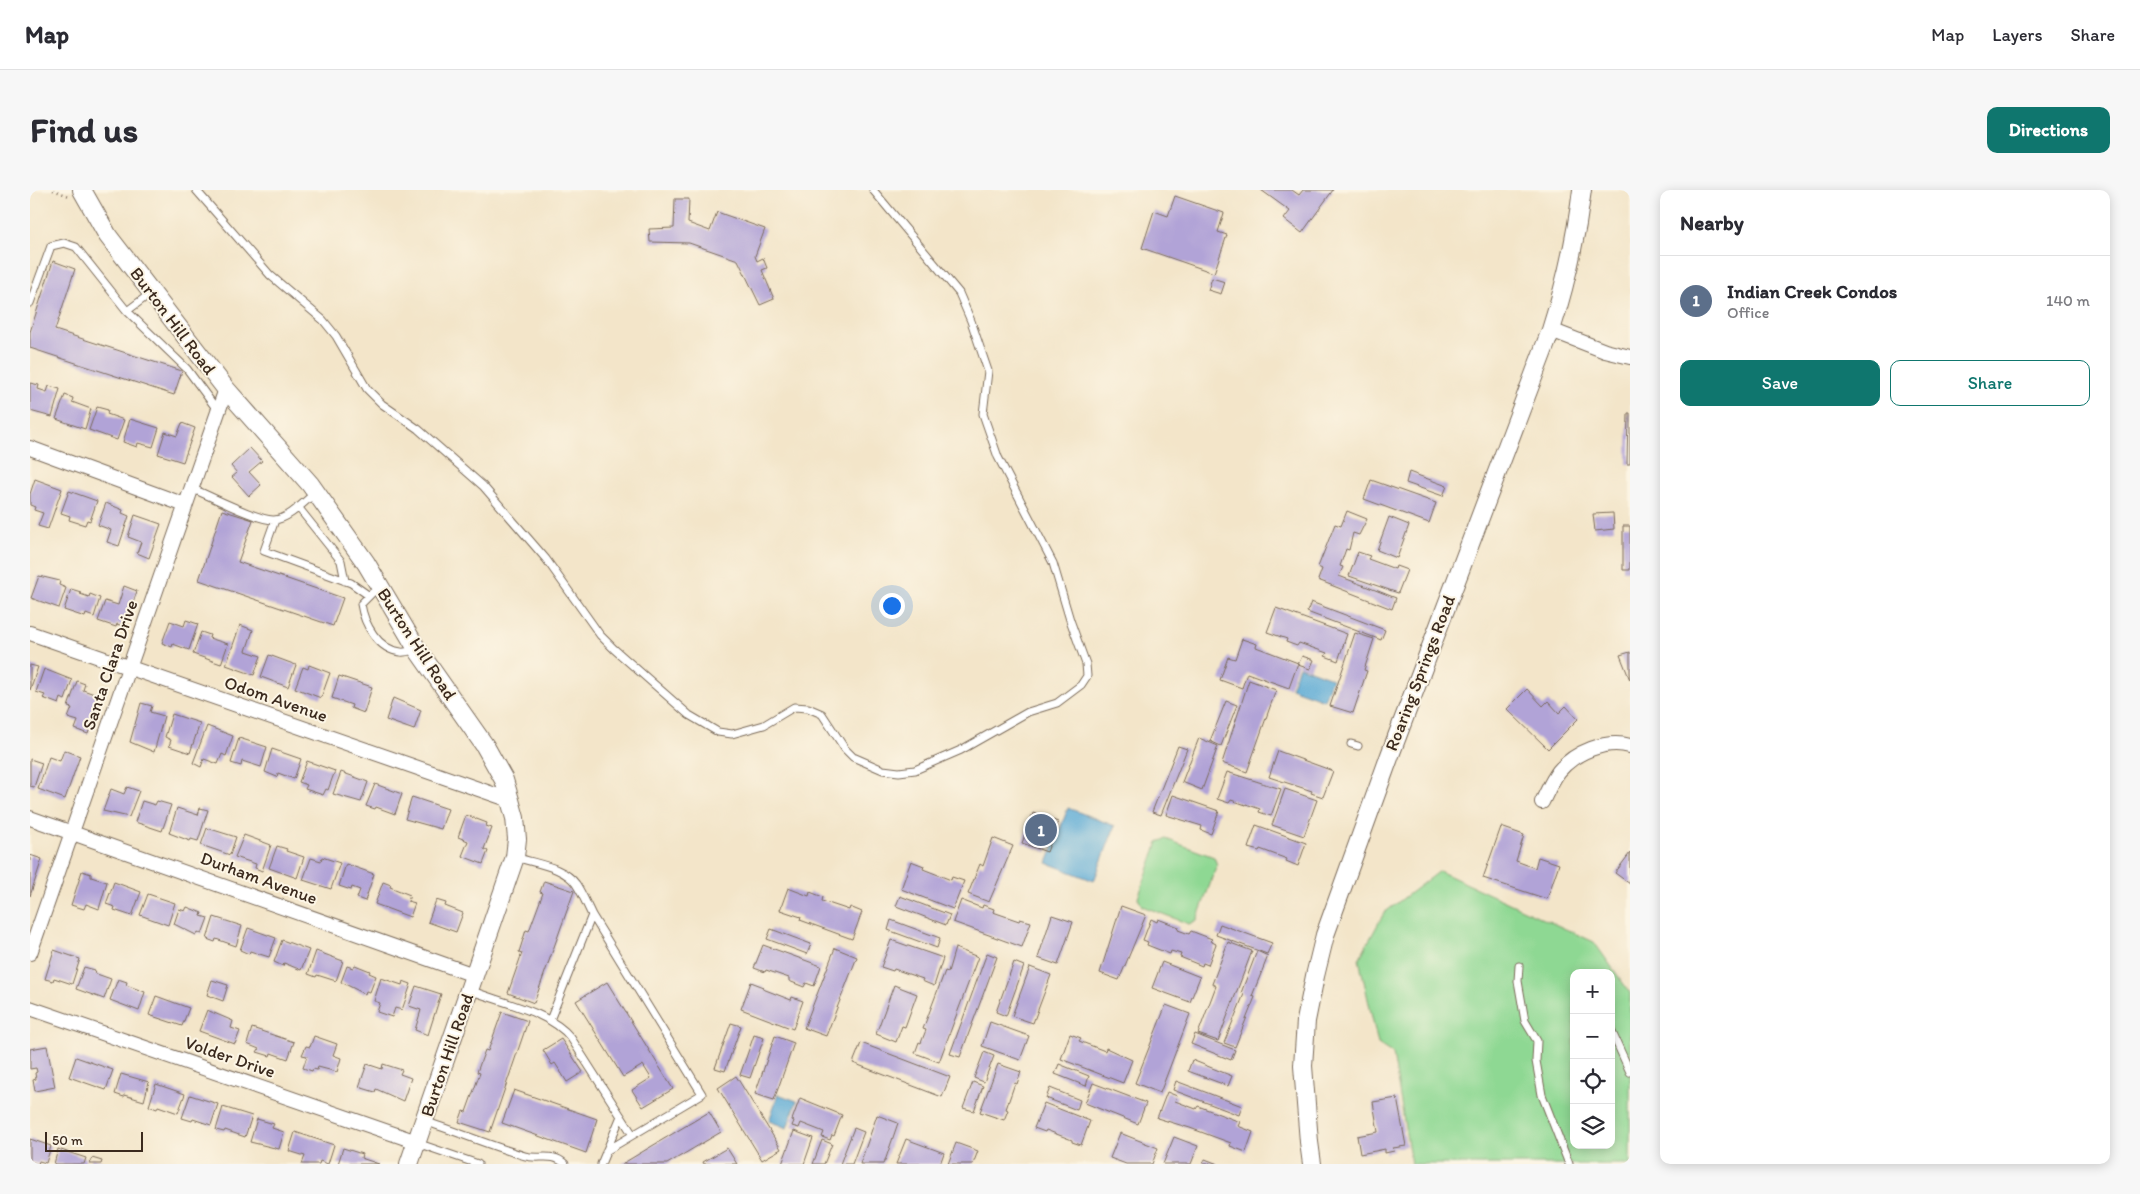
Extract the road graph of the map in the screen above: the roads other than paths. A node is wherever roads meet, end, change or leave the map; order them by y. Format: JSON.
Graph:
{"nodes":[{"id":1,"x":196,"y":190,"type":"edge"},
{"id":2,"x":873,"y":190,"type":"edge"},
{"id":3,"x":1582,"y":190,"type":"edge"},
{"id":4,"x":76,"y":193,"type":"edge"},
{"id":5,"x":151,"y":292,"type":"junction"},
{"id":6,"x":30,"y":304,"type":"edge"},
{"id":7,"x":127,"y":311,"type":"junction"},
{"id":8,"x":1551,"y":330,"type":"junction"},
{"id":9,"x":1630,"y":357,"type":"edge"},
{"id":10,"x":226,"y":390,"type":"junction"},
{"id":11,"x":218,"y":411,"type":"junction"},
{"id":12,"x":30,"y":448,"type":"edge"},
{"id":13,"x":191,"y":488,"type":"junction"},
{"id":14,"x":316,"y":492,"type":"junction"},
{"id":15,"x":186,"y":505,"type":"junction"},
{"id":16,"x":298,"y":507,"type":"junction"},
{"id":17,"x":275,"y":520,"type":"junction"},
{"id":18,"x":345,"y":581,"type":"junction"},
{"id":19,"x":375,"y":592,"type":"junction"},
{"id":20,"x":30,"y":633,"type":"edge"},
{"id":21,"x":417,"y":649,"type":"junction"},
{"id":22,"x":129,"y":667,"type":"junction"},
{"id":23,"x":1630,"y":746,"type":"edge"},
{"id":24,"x":510,"y":800,"type":"junction"},
{"id":25,"x":1542,"y":802,"type":"dead end"},
{"id":26,"x":30,"y":818,"type":"edge"},
{"id":27,"x":72,"y":832,"type":"junction"},
{"id":28,"x":515,"y":857,"type":"junction"},
{"id":29,"x":592,"y":916,"type":"junction"},
{"id":30,"x":30,"y":953,"type":"edge"},
{"id":31,"x":1519,"y":966,"type":"dead end"},
{"id":32,"x":472,"y":982,"type":"junction"},
{"id":33,"x":30,"y":1008,"type":"edge"},
{"id":34,"x":550,"y":1020,"type":"junction"},
{"id":35,"x":1615,"y":1039,"type":"edge"},
{"id":36,"x":1630,"y":1072,"type":"edge"},
{"id":37,"x":621,"y":1116,"type":"junction"},
{"id":38,"x":424,"y":1121,"type":"junction"},
{"id":39,"x":633,"y":1135,"type":"junction"},
{"id":40,"x":417,"y":1142,"type":"junction"},
{"id":41,"x":606,"y":1151,"type":"junction"},
{"id":42,"x":409,"y":1164,"type":"edge"},
{"id":43,"x":478,"y":1164,"type":"edge"},
{"id":44,"x":565,"y":1164,"type":"edge"},
{"id":45,"x":601,"y":1164,"type":"edge"},
{"id":46,"x":1312,"y":1164,"type":"edge"},
{"id":47,"x":1569,"y":1164,"type":"edge"}],
"edges":[{"from":1,"to":2,"type":"lane"},
{"from":3,"to":8,"type":"street","name":"Roaring Springs Road"},
{"from":4,"to":5,"type":"street","name":"Burton Hill Road"},
{"from":5,"to":7,"type":"lane"},
{"from":5,"to":10,"type":"street","name":"Burton Hill Road"},
{"from":6,"to":7,"type":"lane"},
{"from":7,"to":11,"type":"lane"},
{"from":8,"to":9,"type":"street"},
{"from":8,"to":46,"type":"street","name":"Roaring Springs Road"},
{"from":10,"to":11,"type":"street","name":"Santa Clara Drive"},
{"from":10,"to":14,"type":"street","name":"Burton Hill Road"},
{"from":11,"to":13,"type":"street","name":"Santa Clara Drive"},
{"from":12,"to":15,"type":"street"},
{"from":13,"to":15,"type":"street","name":"Santa Clara Drive"},
{"from":13,"to":17,"type":"lane"},
{"from":14,"to":16,"type":"lane"},
{"from":14,"to":19,"type":"street","name":"Burton Hill Road"},
{"from":15,"to":22,"type":"street","name":"Santa Clara Drive"},
{"from":16,"to":17,"type":"lane"},
{"from":16,"to":18,"type":"lane"},
{"from":17,"to":18,"type":"lane"},
{"from":18,"to":19,"type":"lane"},
{"from":19,"to":21,"type":"street","name":"Burton Hill Road"},
{"from":19,"to":21,"type":"lane"},
{"from":20,"to":22,"type":"street","name":"Odom Avenue"},
{"from":21,"to":24,"type":"street","name":"Burton Hill Road"},
{"from":22,"to":24,"type":"street","name":"Odom Avenue"},
{"from":22,"to":27,"type":"street","name":"Santa Clara Drive"},
{"from":23,"to":25,"type":"street"},
{"from":24,"to":28,"type":"street","name":"Burton Hill Road"},
{"from":26,"to":27,"type":"street","name":"Durham Avenue"},
{"from":27,"to":30,"type":"street","name":"Santa Clara Drive"},
{"from":27,"to":32,"type":"street","name":"Durham Avenue"},
{"from":28,"to":29,"type":"lane"},
{"from":28,"to":32,"type":"street","name":"Burton Hill Road"},
{"from":29,"to":34,"type":"lane"},
{"from":29,"to":39,"type":"lane"},
{"from":31,"to":47,"type":"lane"},
{"from":32,"to":34,"type":"lane"},
{"from":32,"to":38,"type":"street","name":"Burton Hill Road"},
{"from":33,"to":40,"type":"street","name":"Volder Drive"},
{"from":34,"to":37,"type":"lane"},
{"from":35,"to":36,"type":"lane"},
{"from":37,"to":39,"type":"lane"},
{"from":37,"to":41,"type":"lane"},
{"from":38,"to":40,"type":"street","name":"Burton Hill Road"},
{"from":38,"to":44,"type":"lane"},
{"from":39,"to":41,"type":"lane"},
{"from":40,"to":42,"type":"street","name":"Burton Hill Road"},
{"from":40,"to":43,"type":"lane"},
{"from":41,"to":45,"type":"lane"}]}
